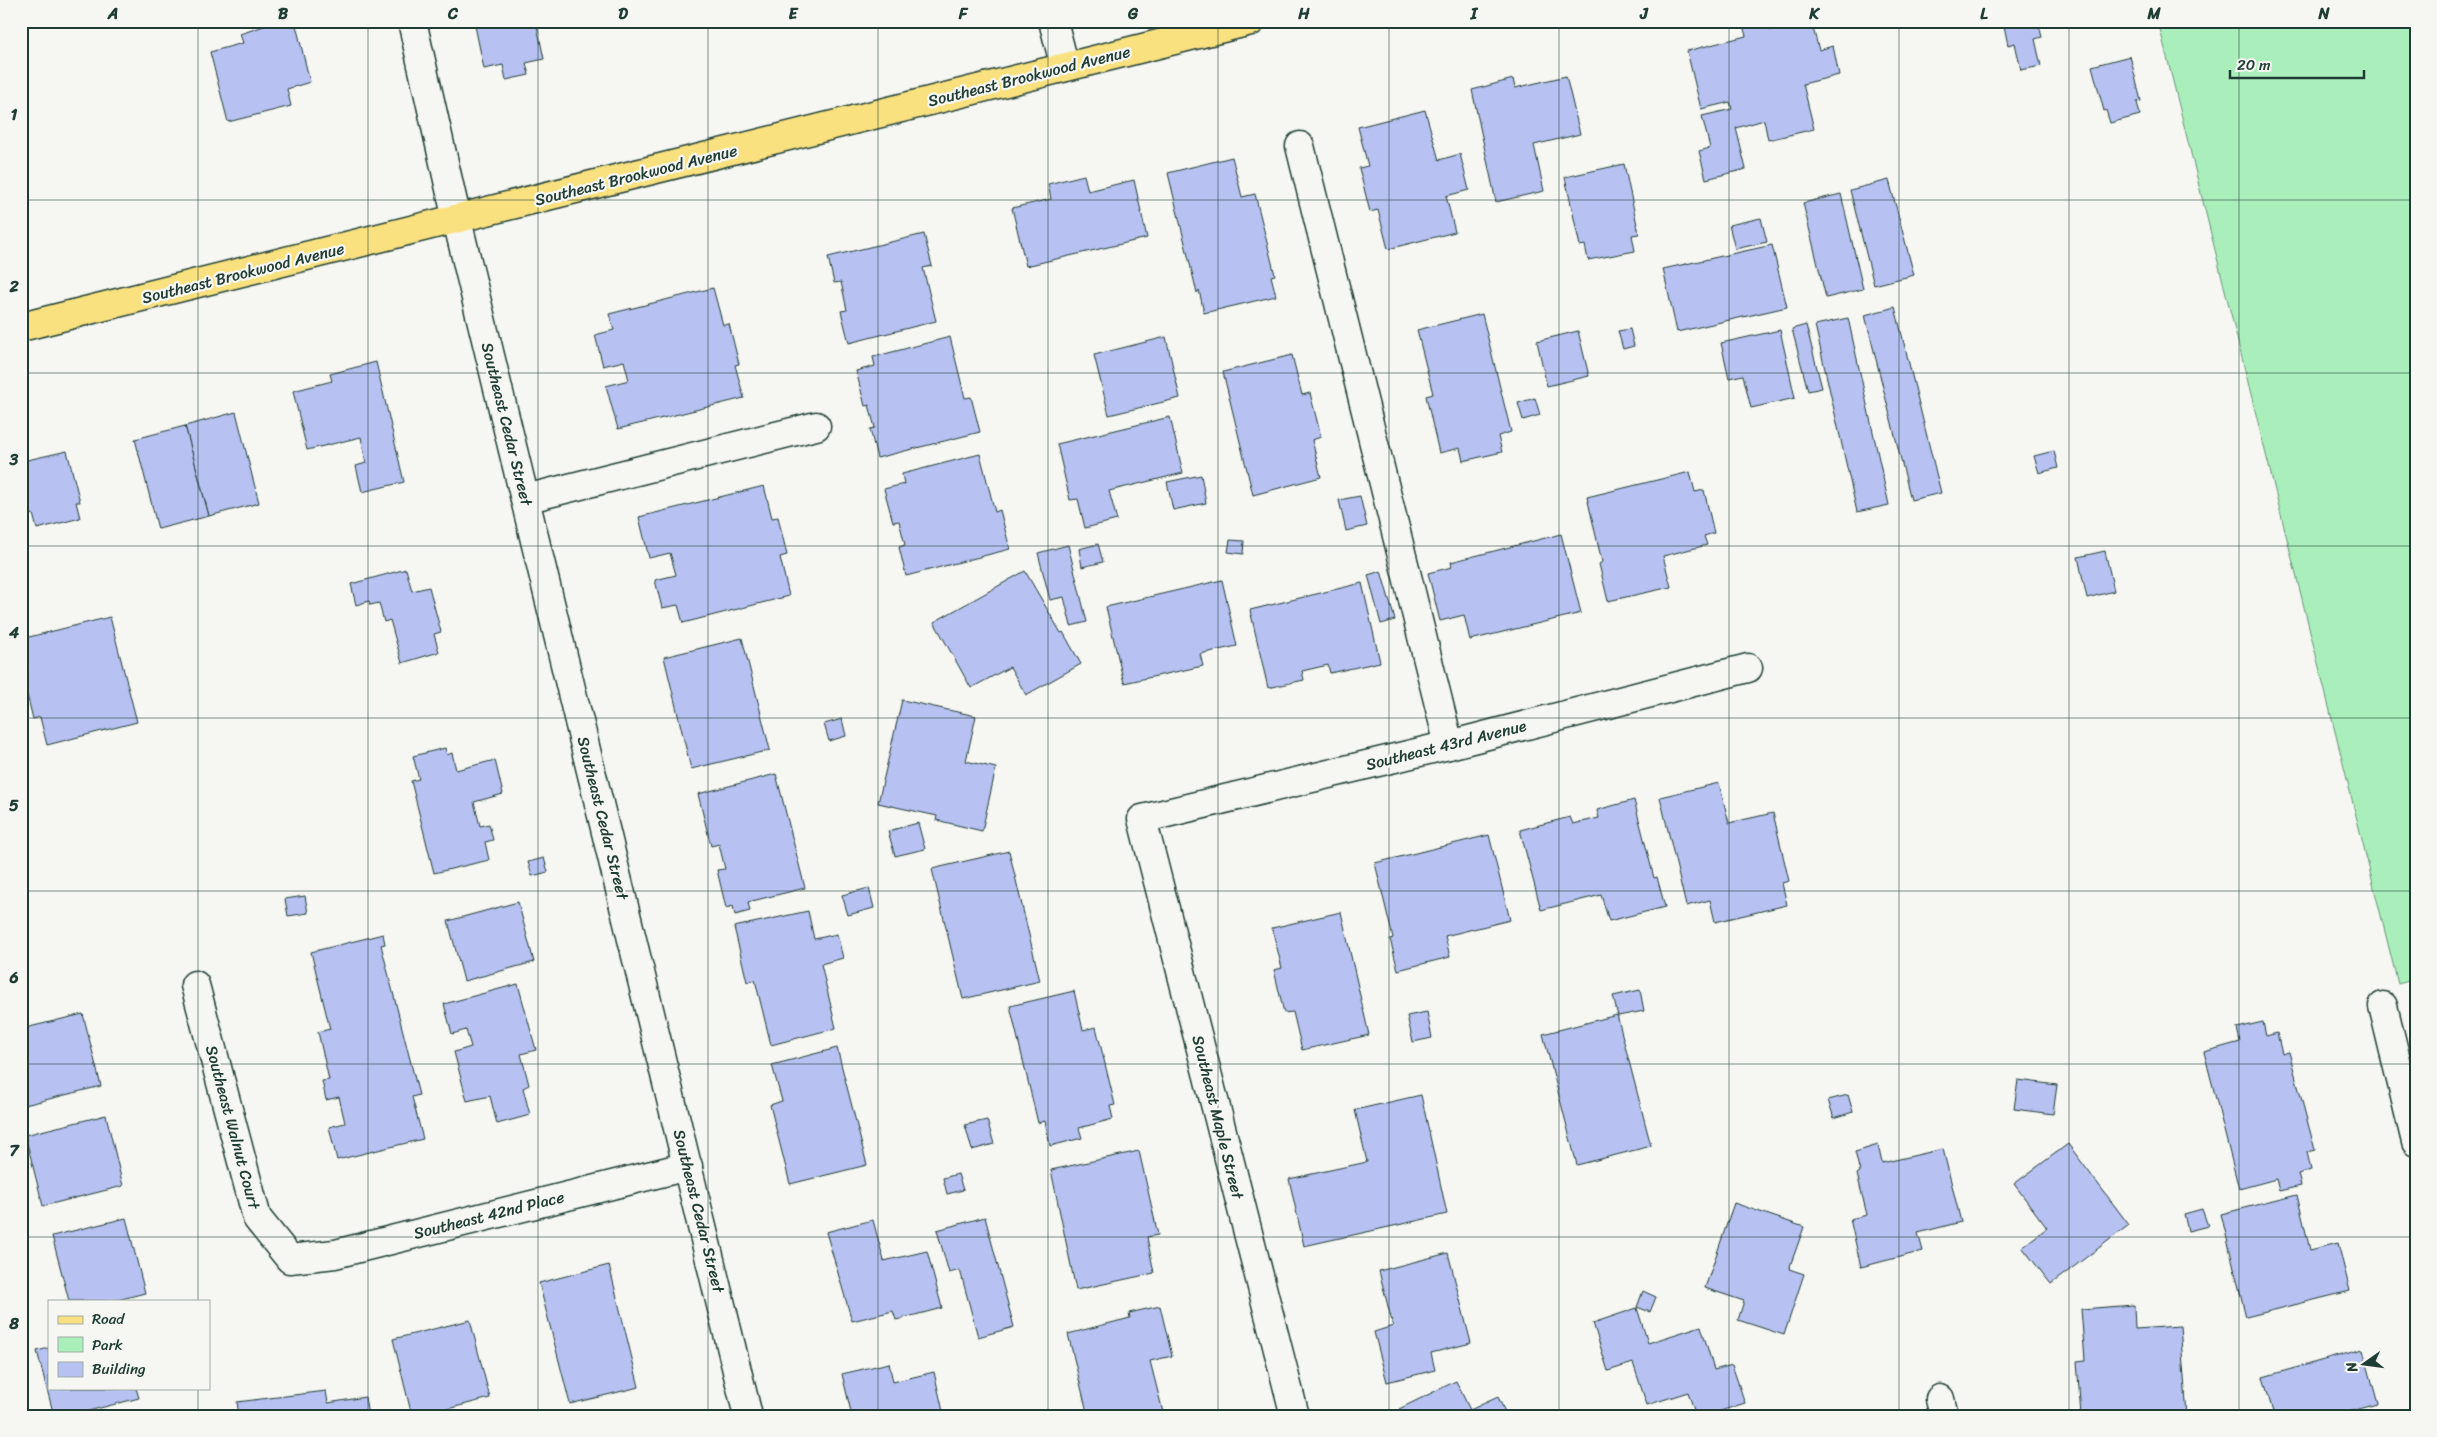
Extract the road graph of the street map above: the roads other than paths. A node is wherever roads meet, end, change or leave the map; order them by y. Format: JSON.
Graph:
{"nodes":[{"id":1,"x":412,"y":21,"type":"edge"},
{"id":2,"x":1053,"y":21,"type":"edge"},
{"id":3,"x":1251,"y":21,"type":"edge"},
{"id":4,"x":1065,"y":67,"type":"junction"},
{"id":5,"x":1300,"y":146,"type":"dead end"},
{"id":6,"x":457,"y":220,"type":"junction"},
{"id":7,"x":21,"y":327,"type":"edge"},
{"id":8,"x":816,"y":426,"type":"dead end"},
{"id":9,"x":525,"y":499,"type":"junction"},
{"id":10,"x":1748,"y":668,"type":"dead end"},
{"id":11,"x":1449,"y":745,"type":"junction"},
{"id":12,"x":1142,"y":819,"type":"joint"},
{"id":13,"x":194,"y":985,"type":"dead end"},
{"id":14,"x":2383,"y":1006,"type":"dead end"},
{"id":15,"x":2416,"y":1142,"type":"edge"},
{"id":16,"x":688,"y":1166,"type":"junction"},
{"id":17,"x":290,"y":1259,"type":"joint"},
{"id":18,"x":748,"y":1416,"type":"edge"},
{"id":19,"x":1295,"y":1416,"type":"edge"}],
"edges":[{"from":1,"to":6,"type":"street","name":"Southeast Cedar Street"},
{"from":2,"to":4,"type":"street"},
{"from":3,"to":4,"type":"main road","name":"Southeast Brookwood Avenue"},
{"from":4,"to":6,"type":"main road","name":"Southeast Brookwood Avenue"},
{"from":5,"to":11,"type":"street"},
{"from":6,"to":7,"type":"main road","name":"Southeast Brookwood Avenue"},
{"from":6,"to":9,"type":"street","name":"Southeast Cedar Street"},
{"from":8,"to":9,"type":"street"},
{"from":9,"to":16,"type":"street","name":"Southeast Cedar Street"},
{"from":10,"to":11,"type":"street","name":"Southeast 43rd Avenue"},
{"from":11,"to":12,"type":"street","name":"Southeast 43rd Avenue"},
{"from":12,"to":19,"type":"street","name":"Southeast Maple Street"},
{"from":13,"to":17,"type":"street","name":"Southeast Walnut Court"},
{"from":14,"to":15,"type":"street"},
{"from":16,"to":17,"type":"street","name":"Southeast 42nd Place"},
{"from":16,"to":18,"type":"street","name":"Southeast Cedar Street"}]}
